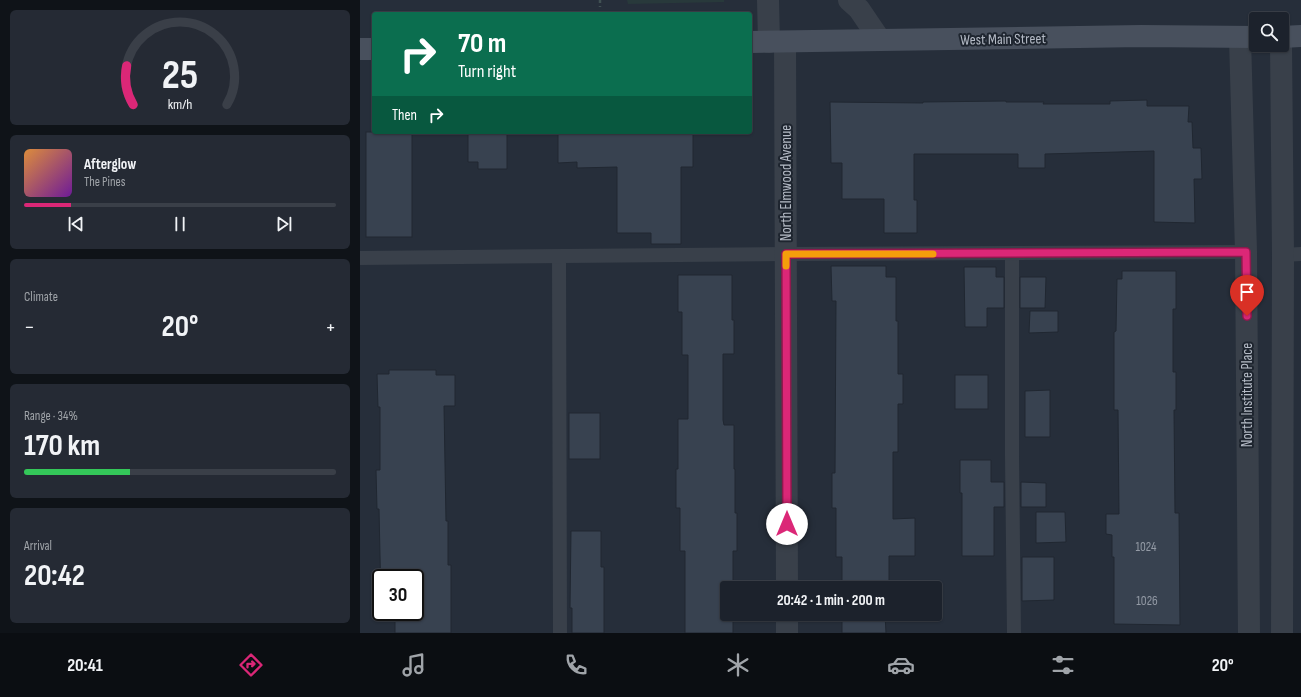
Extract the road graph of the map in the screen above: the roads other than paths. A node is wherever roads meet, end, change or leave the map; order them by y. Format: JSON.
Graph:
{"nodes":[{"id":1,"x":768,"y":0,"type":"edge"},
{"id":2,"x":849,"y":0,"type":"edge"},
{"id":3,"x":1289,"y":36,"type":"edge"},
{"id":4,"x":1301,"y":36,"type":"edge"},
{"id":5,"x":1248,"y":37,"type":"edge"},
{"id":6,"x":880,"y":40,"type":"junction"},
{"id":7,"x":768,"y":42,"type":"edge"},
{"id":8,"x":372,"y":49,"type":"edge"},
{"id":9,"x":360,"y":50,"type":"edge"},
{"id":10,"x":1281,"y":52,"type":"edge"},
{"id":11,"x":1246,"y":252,"type":"junction"},
{"id":12,"x":786,"y":254,"type":"junction"},
{"id":13,"x":1012,"y":254,"type":"junction"},
{"id":14,"x":1292,"y":254,"type":"edge"},
{"id":15,"x":559,"y":257,"type":"junction"},
{"id":16,"x":360,"y":258,"type":"edge"},
{"id":17,"x":787,"y":581,"type":"edge"},
{"id":18,"x":787,"y":621,"type":"edge"},
{"id":19,"x":560,"y":633,"type":"edge"},
{"id":20,"x":787,"y":633,"type":"edge"},
{"id":21,"x":1014,"y":633,"type":"edge"},
{"id":22,"x":1249,"y":633,"type":"edge"},
{"id":23,"x":1282,"y":633,"type":"edge"}],
"edges":[{"from":1,"to":7,"type":"street","name":"North Elmwood Avenue"},
{"from":2,"to":6,"type":"street"},
{"from":3,"to":4,"type":"main road"},
{"from":5,"to":6,"type":"main road","name":"West Main Street"},
{"from":5,"to":11,"type":"street","name":"North Institute Place"},
{"from":6,"to":7,"type":"main road","name":"West Main Street"},
{"from":7,"to":12,"type":"street","name":"North Elmwood Avenue"},
{"from":8,"to":9,"type":"main road"},
{"from":10,"to":14,"type":"street"},
{"from":11,"to":13,"type":"lane"},
{"from":11,"to":22,"type":"street","name":"North Institute Place"},
{"from":12,"to":13,"type":"lane"},
{"from":12,"to":15,"type":"lane"},
{"from":12,"to":17,"type":"street","name":"North Elmwood Avenue"},
{"from":13,"to":21,"type":"lane"},
{"from":14,"to":23,"type":"street"},
{"from":15,"to":16,"type":"lane"},
{"from":15,"to":19,"type":"lane"},
{"from":18,"to":20,"type":"street"}]}
